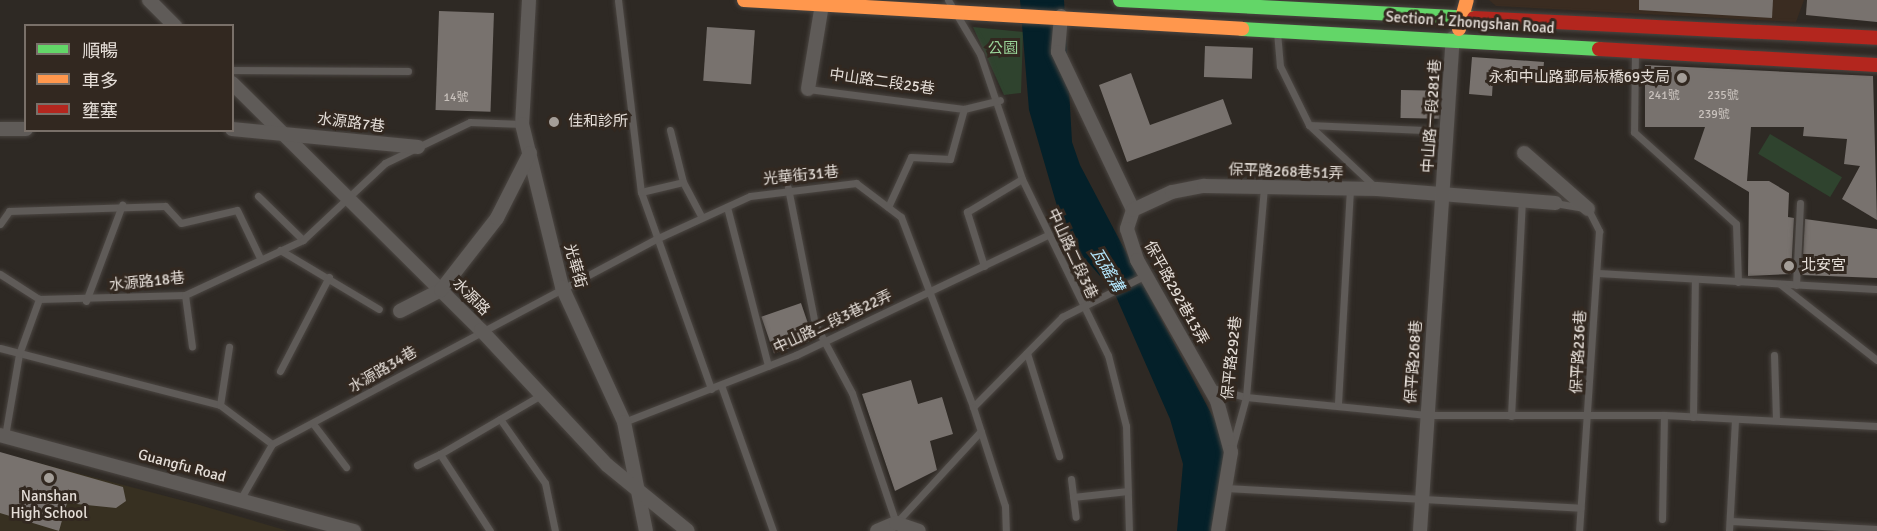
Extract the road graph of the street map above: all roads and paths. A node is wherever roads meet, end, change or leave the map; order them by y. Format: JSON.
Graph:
{"nodes":[{"id":1,"x":149,"y":0,"type":"edge"},
{"id":2,"x":529,"y":0,"type":"edge"},
{"id":3,"x":618,"y":0,"type":"edge"},
{"id":4,"x":744,"y":0,"type":"edge"},
{"id":5,"x":948,"y":0,"type":"edge"},
{"id":6,"x":1120,"y":0,"type":"edge"},
{"id":7,"x":1436,"y":0,"type":"edge"},
{"id":8,"x":1467,"y":0,"type":"edge"},
{"id":9,"x":822,"y":4,"type":"junction"},
{"id":10,"x":1254,"y":4,"type":"edge"},
{"id":11,"x":957,"y":12,"type":"junction"},
{"id":12,"x":1061,"y":16,"type":"junction"},
{"id":13,"x":1435,"y":17,"type":"junction"},
{"id":14,"x":1465,"y":19,"type":"junction"},
{"id":15,"x":173,"y":24,"type":"edge"},
{"id":16,"x":1276,"y":27,"type":"junction"},
{"id":17,"x":1453,"y":38,"type":"junction"},
{"id":18,"x":1877,"y":38,"type":"edge"},
{"id":19,"x":1635,"y":50,"type":"junction"},
{"id":20,"x":1877,"y":65,"type":"edge"},
{"id":21,"x":234,"y":70,"type":"edge"},
{"id":22,"x":408,"y":71,"type":"dead end"},
{"id":23,"x":234,"y":86,"type":"edge"},
{"id":24,"x":808,"y":89,"type":"joint"},
{"id":25,"x":1000,"y":100,"type":"junction"},
{"id":26,"x":964,"y":109,"type":"junction"},
{"id":27,"x":522,"y":124,"type":"junction"},
{"id":28,"x":1309,"y":125,"type":"junction"},
{"id":29,"x":0,"y":129,"type":"edge"},
{"id":30,"x":24,"y":129,"type":"edge"},
{"id":31,"x":234,"y":129,"type":"edge"},
{"id":32,"x":670,"y":130,"type":"dead end"},
{"id":33,"x":280,"y":131,"type":"junction"},
{"id":34,"x":1447,"y":131,"type":"junction"},
{"id":35,"x":418,"y":147,"type":"junction"},
{"id":36,"x":530,"y":153,"type":"junction"},
{"id":37,"x":1524,"y":153,"type":"dead end"},
{"id":38,"x":1022,"y":179,"type":"junction"},
{"id":39,"x":683,"y":182,"type":"junction"},
{"id":40,"x":1264,"y":186,"type":"junction"},
{"id":41,"x":788,"y":188,"type":"junction"},
{"id":42,"x":1377,"y":189,"type":"junction"},
{"id":43,"x":1350,"y":191,"type":"junction"},
{"id":44,"x":641,"y":192,"type":"junction"},
{"id":45,"x":1443,"y":195,"type":"junction"},
{"id":46,"x":258,"y":196,"type":"dead end"},
{"id":47,"x":348,"y":197,"type":"junction"},
{"id":48,"x":1522,"y":200,"type":"junction"},
{"id":49,"x":1555,"y":203,"type":"joint"},
{"id":50,"x":1800,"y":203,"type":"dead end"},
{"id":51,"x":122,"y":205,"type":"junction"},
{"id":52,"x":727,"y":207,"type":"junction"},
{"id":53,"x":888,"y":207,"type":"junction"},
{"id":54,"x":1588,"y":209,"type":"junction"},
{"id":55,"x":1132,"y":210,"type":"junction"},
{"id":56,"x":701,"y":216,"type":"junction"},
{"id":57,"x":0,"y":224,"type":"edge"},
{"id":58,"x":1048,"y":235,"type":"junction"},
{"id":59,"x":656,"y":239,"type":"junction"},
{"id":60,"x":303,"y":240,"type":"junction"},
{"id":61,"x":280,"y":250,"type":"junction"},
{"id":62,"x":260,"y":258,"type":"junction"},
{"id":63,"x":984,"y":266,"type":"junction"},
{"id":64,"x":1597,"y":273,"type":"junction"},
{"id":65,"x":0,"y":274,"type":"edge"},
{"id":66,"x":1146,"y":275,"type":"junction"},
{"id":67,"x":329,"y":278,"type":"junction"},
{"id":68,"x":1695,"y":279,"type":"junction"},
{"id":69,"x":1738,"y":282,"type":"junction"},
{"id":70,"x":1780,"y":284,"type":"junction"},
{"id":71,"x":1796,"y":285,"type":"junction"},
{"id":72,"x":562,"y":287,"type":"junction"},
{"id":73,"x":1877,"y":289,"type":"edge"},
{"id":74,"x":441,"y":290,"type":"junction"},
{"id":75,"x":928,"y":293,"type":"junction"},
{"id":76,"x":185,"y":295,"type":"junction"},
{"id":77,"x":39,"y":299,"type":"junction"},
{"id":78,"x":86,"y":301,"type":"junction"},
{"id":79,"x":1081,"y":304,"type":"junction"},
{"id":80,"x":379,"y":309,"type":"dead end"},
{"id":81,"x":400,"y":311,"type":"dead end"},
{"id":82,"x":481,"y":330,"type":"junction"},
{"id":83,"x":827,"y":341,"type":"junction"},
{"id":84,"x":192,"y":347,"type":"dead end"},
{"id":85,"x":229,"y":347,"type":"dead end"},
{"id":86,"x":0,"y":348,"type":"edge"},
{"id":87,"x":1027,"y":353,"type":"junction"},
{"id":88,"x":19,"y":354,"type":"junction"},
{"id":89,"x":1773,"y":355,"type":"dead end"},
{"id":90,"x":1877,"y":360,"type":"edge"},
{"id":91,"x":768,"y":366,"type":"junction"},
{"id":92,"x":280,"y":371,"type":"dead end"},
{"id":93,"x":721,"y":385,"type":"junction"},
{"id":94,"x":1209,"y":387,"type":"junction"},
{"id":95,"x":711,"y":389,"type":"junction"},
{"id":96,"x":541,"y":394,"type":"junction"},
{"id":97,"x":1246,"y":397,"type":"junction"},
{"id":98,"x":1338,"y":403,"type":"junction"},
{"id":99,"x":220,"y":405,"type":"junction"},
{"id":100,"x":973,"y":407,"type":"junction"},
{"id":101,"x":1427,"y":415,"type":"junction"},
{"id":102,"x":1664,"y":415,"type":"junction"},
{"id":103,"x":1511,"y":416,"type":"junction"},
{"id":104,"x":1693,"y":417,"type":"junction"},
{"id":105,"x":500,"y":418,"type":"junction"},
{"id":106,"x":1589,"y":418,"type":"junction"},
{"id":107,"x":1735,"y":418,"type":"junction"},
{"id":108,"x":1776,"y":420,"type":"junction"},
{"id":109,"x":624,"y":422,"type":"junction"},
{"id":110,"x":314,"y":425,"type":"junction"},
{"id":111,"x":1877,"y":426,"type":"edge"},
{"id":112,"x":981,"y":431,"type":"junction"},
{"id":113,"x":2,"y":436,"type":"edge"},
{"id":114,"x":272,"y":444,"type":"junction"},
{"id":115,"x":1231,"y":452,"type":"junction"},
{"id":116,"x":440,"y":454,"type":"junction"},
{"id":117,"x":1059,"y":456,"type":"dead end"},
{"id":118,"x":417,"y":465,"type":"dead end"},
{"id":119,"x":346,"y":467,"type":"dead end"},
{"id":120,"x":1071,"y":479,"type":"dead end"},
{"id":121,"x":637,"y":486,"type":"junction"},
{"id":122,"x":1226,"y":488,"type":"junction"},
{"id":123,"x":1128,"y":491,"type":"junction"},
{"id":124,"x":1073,"y":497,"type":"junction"},
{"id":125,"x":241,"y":498,"type":"junction"},
{"id":126,"x":1421,"y":498,"type":"junction"},
{"id":127,"x":1581,"y":508,"type":"junction"},
{"id":128,"x":1076,"y":517,"type":"dead end"},
{"id":129,"x":1662,"y":519,"type":"dead end"},
{"id":130,"x":1730,"y":521,"type":"junction"},
{"id":131,"x":896,"y":523,"type":"junction"},
{"id":132,"x":1877,"y":529,"type":"edge"},
{"id":133,"x":354,"y":531,"type":"edge"},
{"id":134,"x":490,"y":531,"type":"edge"},
{"id":135,"x":555,"y":531,"type":"edge"},
{"id":136,"x":646,"y":531,"type":"edge"},
{"id":137,"x":688,"y":531,"type":"edge"},
{"id":138,"x":773,"y":531,"type":"edge"},
{"id":139,"x":877,"y":531,"type":"edge"},
{"id":140,"x":919,"y":531,"type":"edge"},
{"id":141,"x":1006,"y":531,"type":"edge"},
{"id":142,"x":1130,"y":531,"type":"edge"},
{"id":143,"x":1218,"y":531,"type":"edge"},
{"id":144,"x":1420,"y":531,"type":"edge"},
{"id":145,"x":1579,"y":531,"type":"edge"},
{"id":146,"x":1729,"y":531,"type":"edge"}],
"edges":[{"from":1,"to":15,"type":"street"},
{"from":2,"to":27,"type":"street","name":"光華街"},
{"from":3,"to":44,"type":"lane"},
{"from":4,"to":9,"type":"street","name":"Section 1 Zhongshan Road"},
{"from":5,"to":11,"type":"lane","name":"中山路二段3巷"},
{"from":6,"to":10,"type":"street"},
{"from":7,"to":13,"type":"street"},
{"from":8,"to":14,"type":"street"},
{"from":9,"to":11,"type":"street","name":"Section 1 Zhongshan Road"},
{"from":9,"to":24,"type":"street","name":"中山路二段25巷"},
{"from":10,"to":13,"type":"street"},
{"from":11,"to":12,"type":"street","name":"Section 1 Zhongshan Road"},
{"from":11,"to":25,"type":"lane","name":"中山路二段3巷"},
{"from":12,"to":16,"type":"street","name":"Section 1 Zhongshan Road"},
{"from":12,"to":55,"type":"street","name":"保平路292巷13弄"},
{"from":13,"to":14,"type":"street"},
{"from":13,"to":17,"type":"street"},
{"from":14,"to":17,"type":"street"},
{"from":14,"to":18,"type":"street"},
{"from":16,"to":17,"type":"street","name":"Section 1 Zhongshan Road"},
{"from":16,"to":28,"type":"lane"},
{"from":17,"to":19,"type":"street","name":"Section 1 Zhongshan Road"},
{"from":17,"to":34,"type":"street","name":"中山路一段281巷"},
{"from":19,"to":20,"type":"street","name":"Section 1 Zhongshan Road"},
{"from":19,"to":69,"type":"lane"},
{"from":21,"to":22,"type":"lane"},
{"from":23,"to":33,"type":"street","name":"水源路"},
{"from":24,"to":26,"type":"lane","name":"中山路二段25巷"},
{"from":25,"to":26,"type":"lane","name":"中山路二段25巷"},
{"from":25,"to":38,"type":"lane","name":"中山路二段3巷"},
{"from":26,"to":53,"type":"lane"},
{"from":27,"to":35,"type":"lane","name":"水源路18巷"},
{"from":27,"to":36,"type":"street","name":"光華街"},
{"from":28,"to":34,"type":"lane"},
{"from":28,"to":42,"type":"lane"},
{"from":29,"to":30,"type":"street"},
{"from":31,"to":33,"type":"street","name":"水源路7巷"},
{"from":32,"to":39,"type":"lane"},
{"from":33,"to":35,"type":"street","name":"水源路7巷"},
{"from":33,"to":47,"type":"street","name":"水源路"},
{"from":34,"to":45,"type":"street","name":"中山路一段281巷"},
{"from":35,"to":47,"type":"lane","name":"水源路18巷"},
{"from":36,"to":72,"type":"street","name":"光華街"},
{"from":36,"to":74,"type":"street"},
{"from":37,"to":54,"type":"street"},
{"from":38,"to":58,"type":"lane","name":"中山路二段3巷"},
{"from":38,"to":63,"type":"lane"},
{"from":39,"to":44,"type":"lane"},
{"from":39,"to":56,"type":"lane"},
{"from":40,"to":43,"type":"street","name":"保平路268巷51弄"},
{"from":40,"to":55,"type":"street","name":"保平路268巷51弄"},
{"from":40,"to":97,"type":"lane","name":"保平路292巷"},
{"from":41,"to":52,"type":"lane","name":"光華街31巷"},
{"from":41,"to":53,"type":"lane","name":"光華街31巷"},
{"from":41,"to":83,"type":"lane"},
{"from":42,"to":43,"type":"street","name":"保平路268巷51弄"},
{"from":42,"to":45,"type":"street","name":"保平路268巷51弄"},
{"from":43,"to":98,"type":"lane"},
{"from":44,"to":59,"type":"lane"},
{"from":45,"to":48,"type":"street","name":"保平路268巷51弄"},
{"from":45,"to":101,"type":"street","name":"保平路268巷"},
{"from":46,"to":60,"type":"lane"},
{"from":47,"to":60,"type":"lane","name":"水源路18巷"},
{"from":47,"to":74,"type":"street","name":"水源路"},
{"from":48,"to":49,"type":"street","name":"保平路268巷51弄"},
{"from":48,"to":103,"type":"lane"},
{"from":49,"to":54,"type":"lane"},
{"from":50,"to":71,"type":"lane"},
{"from":51,"to":57,"type":"lane"},
{"from":51,"to":62,"type":"lane"},
{"from":51,"to":78,"type":"lane"},
{"from":52,"to":56,"type":"lane","name":"光華街31巷"},
{"from":52,"to":91,"type":"lane"},
{"from":53,"to":75,"type":"lane","name":"光華街31巷"},
{"from":54,"to":64,"type":"lane","name":"保平路236巷"},
{"from":55,"to":66,"type":"street","name":"保平路292巷13弄"},
{"from":56,"to":59,"type":"lane","name":"光華街31巷"},
{"from":58,"to":63,"type":"lane","name":"中山路二段3巷22弄"},
{"from":58,"to":79,"type":"lane","name":"中山路二段3巷"},
{"from":59,"to":72,"type":"lane","name":"光華街31巷"},
{"from":59,"to":95,"type":"lane"},
{"from":60,"to":61,"type":"lane","name":"水源路18巷"},
{"from":61,"to":62,"type":"lane","name":"水源路18巷"},
{"from":61,"to":67,"type":"lane"},
{"from":62,"to":76,"type":"lane","name":"水源路18巷"},
{"from":63,"to":75,"type":"lane","name":"中山路二段3巷22弄"},
{"from":64,"to":68,"type":"lane"},
{"from":64,"to":106,"type":"lane","name":"保平路236巷"},
{"from":65,"to":77,"type":"lane"},
{"from":66,"to":79,"type":"lane"},
{"from":66,"to":94,"type":"street","name":"保平路292巷13弄"},
{"from":67,"to":80,"type":"lane"},
{"from":67,"to":92,"type":"lane"},
{"from":68,"to":69,"type":"lane"},
{"from":68,"to":104,"type":"lane"},
{"from":69,"to":70,"type":"lane"},
{"from":70,"to":71,"type":"lane"},
{"from":70,"to":90,"type":"lane"},
{"from":71,"to":73,"type":"lane"},
{"from":72,"to":82,"type":"lane","name":"水源路34巷"},
{"from":72,"to":109,"type":"street","name":"光華街"},
{"from":74,"to":81,"type":"street"},
{"from":74,"to":82,"type":"street","name":"水源路"},
{"from":75,"to":83,"type":"lane","name":"中山路二段3巷22弄"},
{"from":75,"to":100,"type":"lane","name":"光華街31巷"},
{"from":76,"to":78,"type":"lane","name":"水源路18巷"},
{"from":76,"to":84,"type":"lane"},
{"from":77,"to":78,"type":"lane","name":"水源路18巷"},
{"from":77,"to":88,"type":"lane"},
{"from":79,"to":87,"type":"lane"},
{"from":79,"to":123,"type":"lane","name":"中山路二段3巷"},
{"from":82,"to":96,"type":"street","name":"水源路"},
{"from":82,"to":110,"type":"lane","name":"水源路34巷"},
{"from":83,"to":91,"type":"lane","name":"中山路二段3巷22弄"},
{"from":83,"to":131,"type":"lane"},
{"from":85,"to":99,"type":"lane"},
{"from":86,"to":88,"type":"lane"},
{"from":87,"to":100,"type":"lane"},
{"from":87,"to":117,"type":"lane"},
{"from":88,"to":99,"type":"lane"},
{"from":88,"to":113,"type":"lane"},
{"from":89,"to":108,"type":"lane"},
{"from":91,"to":93,"type":"lane","name":"中山路二段3巷22弄"},
{"from":93,"to":95,"type":"lane","name":"中山路二段3巷22弄"},
{"from":93,"to":138,"type":"lane"},
{"from":94,"to":97,"type":"lane"},
{"from":94,"to":115,"type":"street","name":"保平路292巷13弄"},
{"from":95,"to":109,"type":"lane","name":"中山路二段3巷22弄"},
{"from":96,"to":105,"type":"lane"},
{"from":96,"to":121,"type":"street","name":"水源路"},
{"from":97,"to":98,"type":"lane"},
{"from":97,"to":115,"type":"lane","name":"保平路292巷"},
{"from":98,"to":101,"type":"lane"},
{"from":99,"to":114,"type":"lane"},
{"from":100,"to":112,"type":"lane","name":"光華街31巷"},
{"from":101,"to":103,"type":"lane"},
{"from":101,"to":126,"type":"street","name":"保平路268巷"},
{"from":102,"to":104,"type":"lane"},
{"from":102,"to":106,"type":"lane"},
{"from":102,"to":129,"type":"lane"},
{"from":103,"to":106,"type":"lane"},
{"from":104,"to":107,"type":"lane"},
{"from":105,"to":116,"type":"lane"},
{"from":105,"to":135,"type":"lane"},
{"from":106,"to":127,"type":"lane","name":"保平路236巷"},
{"from":107,"to":108,"type":"lane"},
{"from":107,"to":130,"type":"lane"},
{"from":108,"to":111,"type":"lane"},
{"from":109,"to":121,"type":"street","name":"光華街"},
{"from":110,"to":114,"type":"lane","name":"水源路34巷"},
{"from":110,"to":119,"type":"lane"},
{"from":112,"to":131,"type":"lane"},
{"from":112,"to":141,"type":"lane","name":"光華街31巷"},
{"from":113,"to":125,"type":"street","name":"Guangfu Road"},
{"from":114,"to":125,"type":"lane"},
{"from":115,"to":122,"type":"street","name":"保平路292巷"},
{"from":116,"to":118,"type":"lane"},
{"from":116,"to":134,"type":"lane"},
{"from":120,"to":124,"type":"lane"},
{"from":121,"to":136,"type":"street","name":"光華街"},
{"from":121,"to":137,"type":"street","name":"水源路"},
{"from":122,"to":126,"type":"lane"},
{"from":122,"to":143,"type":"street","name":"保平路292巷"},
{"from":123,"to":124,"type":"lane"},
{"from":123,"to":142,"type":"lane","name":"中山路二段3巷"},
{"from":124,"to":128,"type":"lane"},
{"from":125,"to":133,"type":"street","name":"Guangfu Road"},
{"from":126,"to":127,"type":"lane"},
{"from":126,"to":144,"type":"street","name":"保平路268巷"},
{"from":127,"to":145,"type":"lane","name":"保平路236巷"},
{"from":130,"to":132,"type":"lane"},
{"from":130,"to":146,"type":"lane"},
{"from":131,"to":139,"type":"street"},
{"from":131,"to":140,"type":"street"}]}
